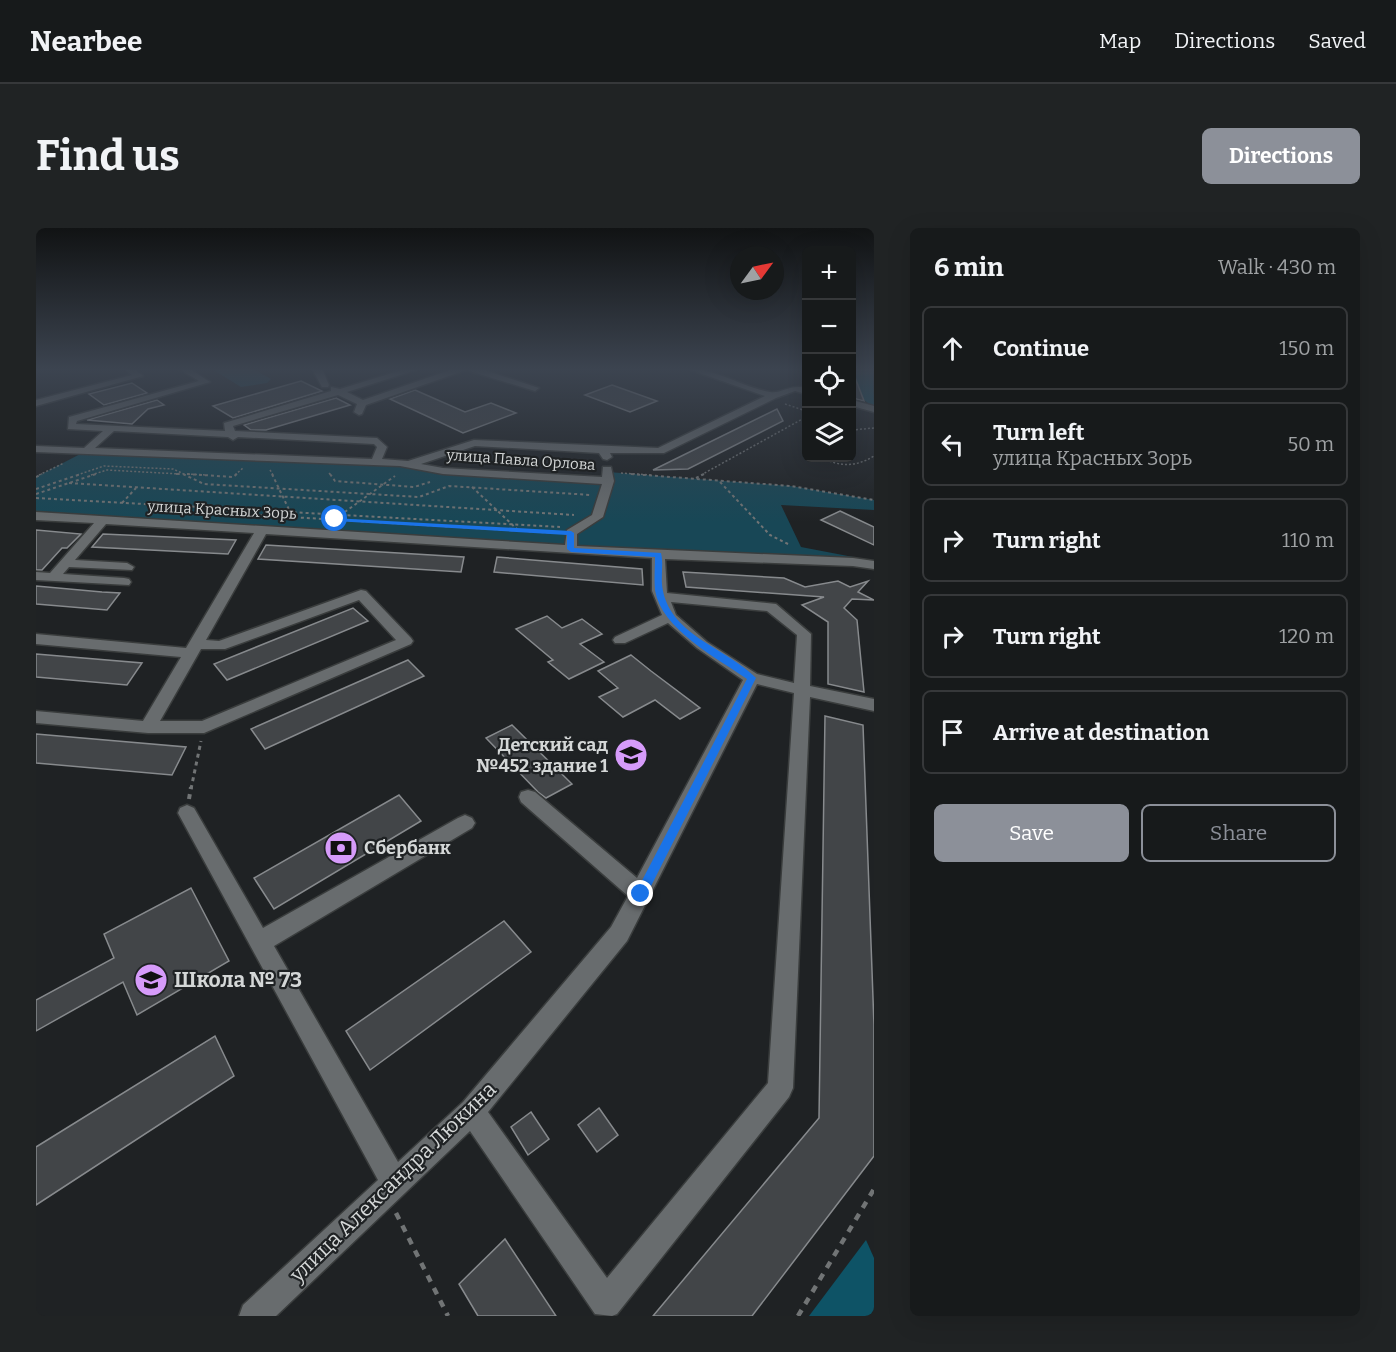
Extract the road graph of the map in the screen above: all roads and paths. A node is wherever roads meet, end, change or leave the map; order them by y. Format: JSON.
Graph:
{"nodes":[{"id":1,"x":72,"y":420,"type":"edge"},
{"id":2,"x":219,"y":420,"type":"edge"},
{"id":3,"x":260,"y":420,"type":"edge"},
{"id":4,"x":724,"y":420,"type":"edge"},
{"id":5,"x":802,"y":420,"type":"edge"},
{"id":6,"x":112,"y":428,"type":"junction"},
{"id":7,"x":874,"y":428,"type":"edge"},
{"id":8,"x":230,"y":430,"type":"junction"},
{"id":9,"x":856,"y":430,"type":"edge"},
{"id":10,"x":36,"y":449,"type":"edge"},
{"id":11,"x":86,"y":451,"type":"junction"},
{"id":12,"x":874,"y":456,"type":"edge"},
{"id":13,"x":240,"y":458,"type":"junction"},
{"id":14,"x":264,"y":458,"type":"junction"},
{"id":15,"x":376,"y":462,"type":"junction"},
{"id":16,"x":832,"y":462,"type":"edge"},
{"id":17,"x":400,"y":463,"type":"junction"},
{"id":18,"x":607,"y":466,"type":"junction"},
{"id":19,"x":455,"y":472,"type":"junction"},
{"id":20,"x":329,"y":473,"type":"dead end"},
{"id":21,"x":184,"y":474,"type":"junction"},
{"id":22,"x":36,"y":477,"type":"edge"},
{"id":23,"x":395,"y":477,"type":"dead end"},
{"id":24,"x":694,"y":478,"type":"junction"},
{"id":25,"x":438,"y":479,"type":"dead end"},
{"id":26,"x":719,"y":480,"type":"junction"},
{"id":27,"x":69,"y":483,"type":"junction"},
{"id":28,"x":383,"y":485,"type":"junction"},
{"id":29,"x":137,"y":487,"type":"junction"},
{"id":30,"x":472,"y":488,"type":"junction"},
{"id":31,"x":36,"y":489,"type":"edge"},
{"id":32,"x":279,"y":489,"type":"junction"},
{"id":33,"x":36,"y":494,"type":"edge"},
{"id":34,"x":370,"y":494,"type":"junction"},
{"id":35,"x":591,"y":495,"type":"dead end"},
{"id":36,"x":282,"y":496,"type":"junction"},
{"id":37,"x":36,"y":500,"type":"edge"},
{"id":38,"x":874,"y":500,"type":"edge"},
{"id":39,"x":360,"y":501,"type":"junction"},
{"id":40,"x":123,"y":503,"type":"junction"},
{"id":41,"x":119,"y":507,"type":"junction"},
{"id":42,"x":496,"y":510,"type":"junction"},
{"id":43,"x":290,"y":512,"type":"junction"},
{"id":44,"x":342,"y":515,"type":"junction"},
{"id":45,"x":36,"y":516,"type":"edge"},
{"id":46,"x":292,"y":517,"type":"junction"},
{"id":47,"x":597,"y":517,"type":"junction"},
{"id":48,"x":335,"y":519,"type":"junction"},
{"id":49,"x":103,"y":520,"type":"junction"},
{"id":50,"x":511,"y":524,"type":"junction"},
{"id":51,"x":263,"y":529,"type":"junction"},
{"id":52,"x":518,"y":530,"type":"junction"},
{"id":53,"x":569,"y":530,"type":"junction"},
{"id":54,"x":299,"y":531,"type":"junction"},
{"id":55,"x":794,"y":548,"type":"dead end"},
{"id":56,"x":571,"y":549,"type":"junction"},
{"id":57,"x":658,"y":555,"type":"junction"},
{"id":58,"x":65,"y":563,"type":"junction"},
{"id":59,"x":874,"y":565,"type":"edge"},
{"id":60,"x":127,"y":567,"type":"dead end"},
{"id":61,"x":36,"y":576,"type":"edge"},
{"id":62,"x":53,"y":577,"type":"junction"},
{"id":63,"x":124,"y":582,"type":"dead end"},
{"id":64,"x":661,"y":597,"type":"junction"},
{"id":65,"x":670,"y":617,"type":"junction"},
{"id":66,"x":36,"y":639,"type":"edge"},
{"id":67,"x":620,"y":640,"type":"dead end"},
{"id":68,"x":193,"y":649,"type":"junction"},
{"id":69,"x":752,"y":678,"type":"junction"},
{"id":70,"x":802,"y":690,"type":"junction"},
{"id":71,"x":874,"y":705,"type":"edge"},
{"id":72,"x":36,"y":717,"type":"edge"},
{"id":73,"x":148,"y":727,"type":"junction"},
{"id":74,"x":204,"y":727,"type":"junction"},
{"id":75,"x":528,"y":797,"type":"dead end"},
{"id":76,"x":187,"y":813,"type":"joint"},
{"id":77,"x":465,"y":823,"type":"dead end"},
{"id":78,"x":641,"y":894,"type":"junction"},
{"id":79,"x":260,"y":942,"type":"junction"},
{"id":80,"x":472,"y":1111,"type":"junction"},
{"id":81,"x":390,"y":1188,"type":"junction"},
{"id":82,"x":874,"y":1189,"type":"edge"},
{"id":83,"x":254,"y":1316,"type":"edge"},
{"id":84,"x":448,"y":1316,"type":"edge"},
{"id":85,"x":798,"y":1316,"type":"edge"}],
"edges":[{"from":1,"to":6,"type":"street"},
{"from":2,"to":8,"type":"street"},
{"from":3,"to":8,"type":"street"},
{"from":4,"to":18,"type":"street"},
{"from":5,"to":24,"type":"path"},
{"from":6,"to":8,"type":"street"},
{"from":6,"to":11,"type":"street"},
{"from":7,"to":9,"type":"path"},
{"from":8,"to":13,"type":"street"},
{"from":8,"to":15,"type":"street"},
{"from":10,"to":11,"type":"street","name":"улица Павла Орлова"},
{"from":11,"to":13,"type":"street","name":"улица Павла Орлова"},
{"from":11,"to":22,"type":"path"},
{"from":12,"to":16,"type":"path"},
{"from":13,"to":14,"type":"street","name":"улица Павла Орлова"},
{"from":13,"to":21,"type":"path"},
{"from":14,"to":15,"type":"street","name":"улица Павла Орлова"},
{"from":14,"to":32,"type":"path"},
{"from":15,"to":17,"type":"street","name":"улица Павла Орлова"},
{"from":17,"to":18,"type":"street"},
{"from":17,"to":19,"type":"street","name":"улица Павла Орлова"},
{"from":18,"to":19,"type":"street","name":"улица Павла Орлова"},
{"from":18,"to":24,"type":"path"},
{"from":18,"to":47,"type":"street"},
{"from":19,"to":30,"type":"path"},
{"from":20,"to":28,"type":"path"},
{"from":21,"to":27,"type":"path"},
{"from":21,"to":31,"type":"path"},
{"from":21,"to":32,"type":"path"},
{"from":23,"to":28,"type":"path"},
{"from":24,"to":26,"type":"path"},
{"from":25,"to":28,"type":"path"},
{"from":26,"to":38,"type":"path"},
{"from":26,"to":55,"type":"path"},
{"from":27,"to":29,"type":"path"},
{"from":27,"to":33,"type":"path"},
{"from":28,"to":34,"type":"path"},
{"from":29,"to":36,"type":"path"},
{"from":29,"to":40,"type":"path"},
{"from":30,"to":34,"type":"path"},
{"from":30,"to":35,"type":"path"},
{"from":30,"to":42,"type":"path"},
{"from":32,"to":34,"type":"path"},
{"from":32,"to":36,"type":"path"},
{"from":34,"to":39,"type":"path"},
{"from":36,"to":39,"type":"path"},
{"from":36,"to":43,"type":"path"},
{"from":37,"to":40,"type":"path"},
{"from":37,"to":41,"type":"path"},
{"from":39,"to":42,"type":"path"},
{"from":39,"to":44,"type":"path"},
{"from":40,"to":41,"type":"path"},
{"from":40,"to":43,"type":"path"},
{"from":41,"to":46,"type":"path"},
{"from":42,"to":47,"type":"path"},
{"from":42,"to":50,"type":"path"},
{"from":43,"to":44,"type":"path"},
{"from":43,"to":46,"type":"path"},
{"from":44,"to":48,"type":"path"},
{"from":44,"to":50,"type":"path"},
{"from":45,"to":49,"type":"street","name":"улица Красных Зорь"},
{"from":46,"to":48,"type":"path"},
{"from":46,"to":54,"type":"path"},
{"from":47,"to":53,"type":"street"},
{"from":48,"to":52,"type":"path"},
{"from":49,"to":51,"type":"street","name":"улица Красных Зорь"},
{"from":49,"to":58,"type":"street"},
{"from":50,"to":52,"type":"path"},
{"from":50,"to":53,"type":"path"},
{"from":51,"to":54,"type":"street","name":"улица Красных Зорь"},
{"from":51,"to":68,"type":"street"},
{"from":52,"to":53,"type":"path"},
{"from":53,"to":56,"type":"street"},
{"from":54,"to":56,"type":"street","name":"улица Красных Зорь"},
{"from":56,"to":57,"type":"street","name":"улица Красных Зорь"},
{"from":57,"to":59,"type":"street","name":"улица Красных Зорь"},
{"from":57,"to":64,"type":"street"},
{"from":58,"to":60,"type":"street"},
{"from":58,"to":62,"type":"street"},
{"from":61,"to":62,"type":"street"},
{"from":62,"to":63,"type":"street"},
{"from":64,"to":65,"type":"street"},
{"from":64,"to":70,"type":"street"},
{"from":65,"to":67,"type":"street"},
{"from":65,"to":69,"type":"street"},
{"from":66,"to":68,"type":"street"},
{"from":68,"to":73,"type":"street"},
{"from":68,"to":74,"type":"street"},
{"from":69,"to":70,"type":"street"},
{"from":69,"to":78,"type":"street","name":"улица Александра Люкина"},
{"from":70,"to":71,"type":"street"},
{"from":70,"to":80,"type":"street"},
{"from":72,"to":73,"type":"street"},
{"from":73,"to":74,"type":"street"},
{"from":74,"to":76,"type":"path"},
{"from":75,"to":78,"type":"street"},
{"from":76,"to":79,"type":"street"},
{"from":77,"to":79,"type":"street"},
{"from":78,"to":80,"type":"street","name":"улица Александра Люкина"},
{"from":79,"to":81,"type":"street"},
{"from":80,"to":81,"type":"street","name":"улица Александра Люкина"},
{"from":81,"to":83,"type":"street","name":"улица Александра Люкина"},
{"from":81,"to":84,"type":"path"},
{"from":82,"to":85,"type":"path"}]}
